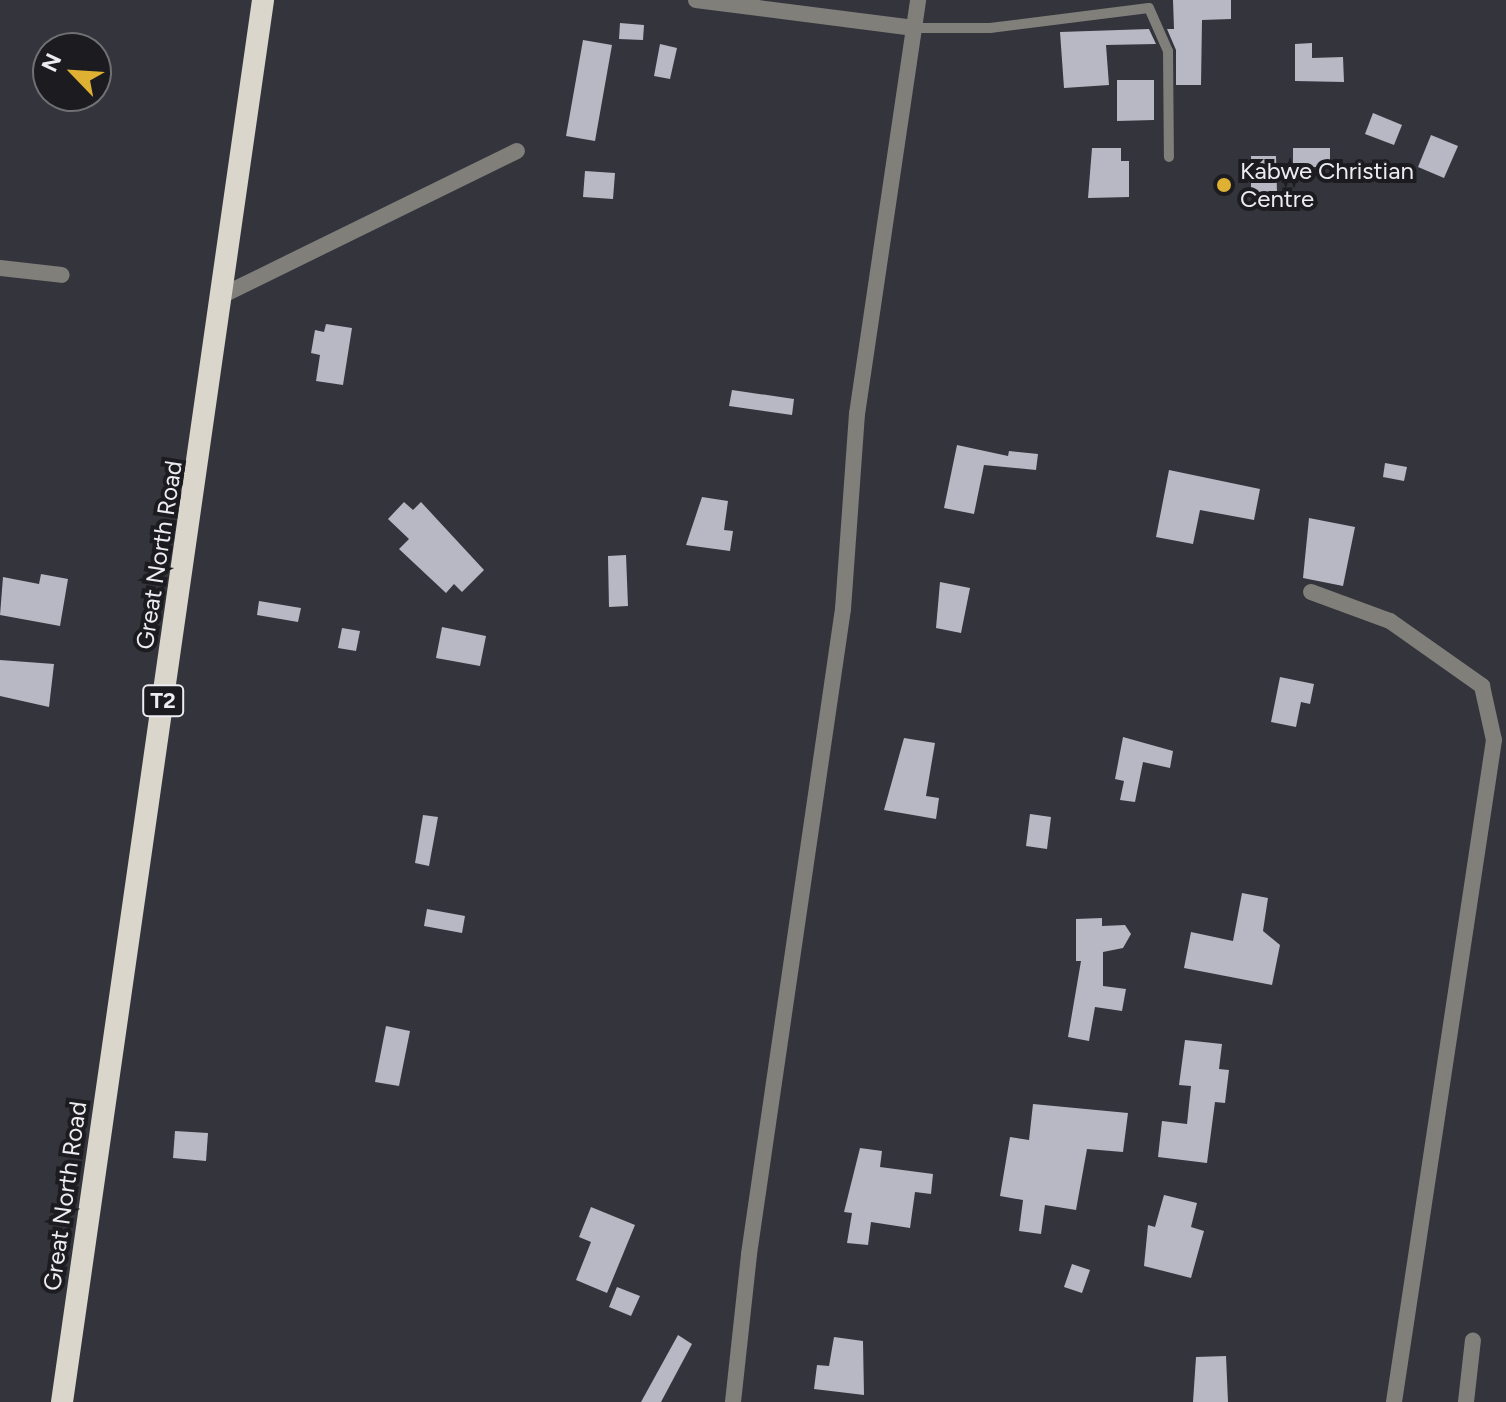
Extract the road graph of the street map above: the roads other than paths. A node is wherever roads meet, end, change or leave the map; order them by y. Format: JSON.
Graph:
{"nodes":[{"id":1,"x":263,"y":0,"type":"edge"},
{"id":2,"x":696,"y":0,"type":"edge"},
{"id":3,"x":918,"y":0,"type":"edge"},
{"id":4,"x":914,"y":28,"type":"junction"},
{"id":5,"x":517,"y":151,"type":"dead end"},
{"id":6,"x":1169,"y":157,"type":"dead end"},
{"id":7,"x":0,"y":268,"type":"edge"},
{"id":8,"x":62,"y":275,"type":"dead end"},
{"id":9,"x":225,"y":294,"type":"junction"},
{"id":10,"x":1311,"y":592,"type":"dead end"},
{"id":11,"x":1500,"y":736,"type":"edge"},
{"id":12,"x":1473,"y":1340,"type":"dead end"},
{"id":13,"x":62,"y":1402,"type":"edge"},
{"id":14,"x":733,"y":1402,"type":"edge"},
{"id":15,"x":1394,"y":1402,"type":"edge"},
{"id":16,"x":1466,"y":1402,"type":"edge"}],
"edges":[{"from":1,"to":9,"type":"highway","name":"Great North Road","number":"T2"},
{"from":2,"to":4,"type":"street"},
{"from":3,"to":4,"type":"street"},
{"from":4,"to":6,"type":"lane"},
{"from":4,"to":14,"type":"street"},
{"from":5,"to":9,"type":"street"},
{"from":7,"to":8,"type":"street"},
{"from":9,"to":13,"type":"highway","name":"Great North Road","number":"T2"},
{"from":10,"to":11,"type":"street"},
{"from":11,"to":15,"type":"street"},
{"from":12,"to":16,"type":"street"}]}
